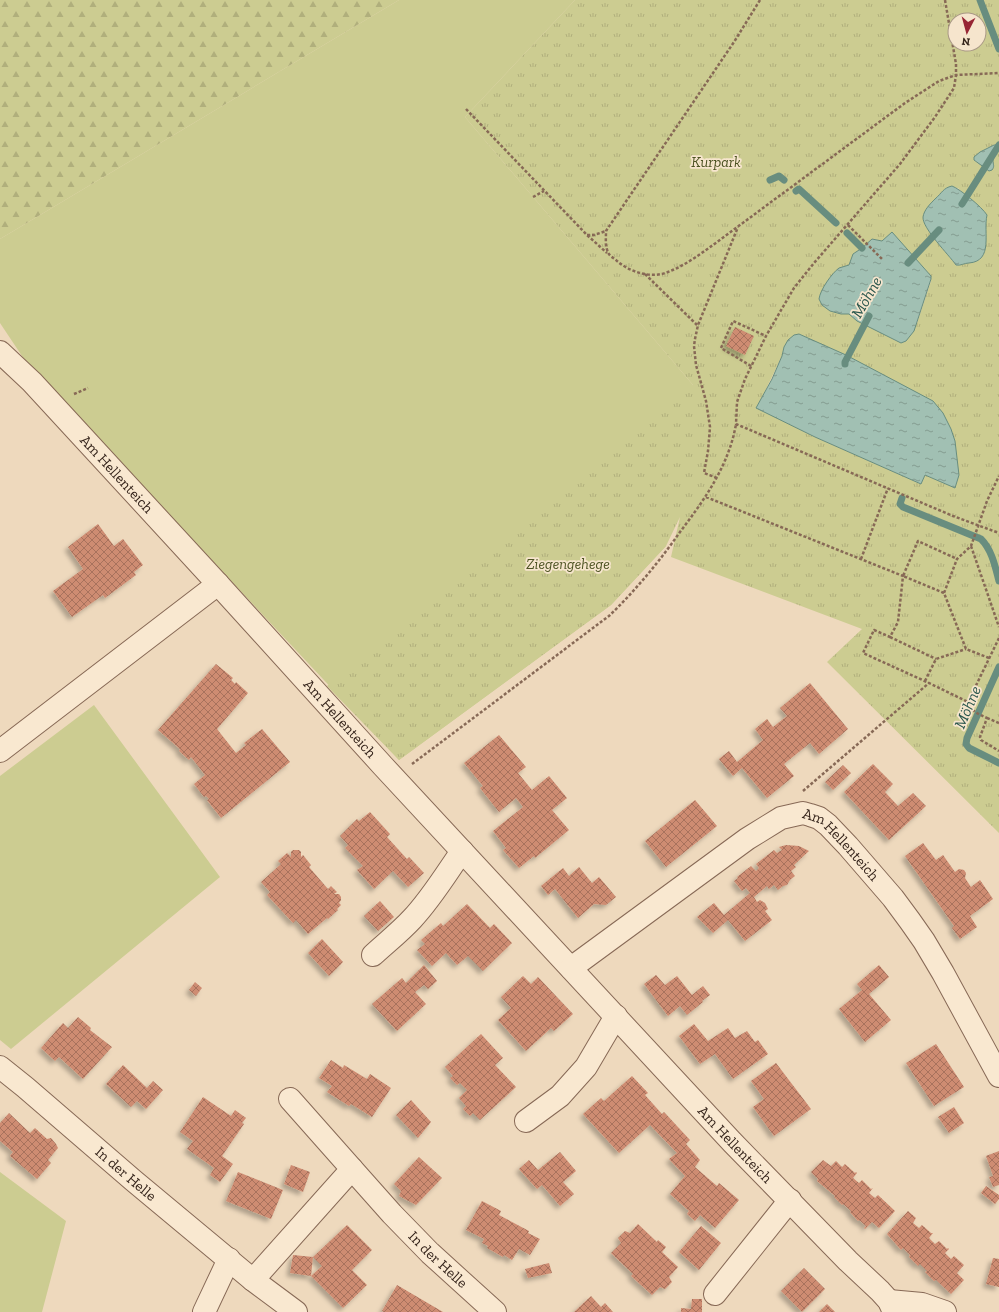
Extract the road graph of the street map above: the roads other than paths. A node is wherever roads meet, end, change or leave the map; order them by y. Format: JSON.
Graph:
{"nodes":[{"id":1,"x":0,"y":352,"type":"edge"},
{"id":2,"x":218,"y":584,"type":"junction"},
{"id":3,"x":0,"y":751,"type":"edge"},
{"id":4,"x":462,"y":851,"type":"junction"},
{"id":5,"x":373,"y":955,"type":"dead end"},
{"id":6,"x":571,"y":968,"type":"junction"},
{"id":7,"x":616,"y":1016,"type":"junction"},
{"id":8,"x":0,"y":1067,"type":"edge"},
{"id":9,"x":999,"y":1076,"type":"edge"},
{"id":10,"x":290,"y":1099,"type":"dead end"},
{"id":11,"x":526,"y":1121,"type":"dead end"},
{"id":12,"x":352,"y":1169,"type":"junction"},
{"id":13,"x":790,"y":1200,"type":"junction"},
{"id":14,"x":229,"y":1259,"type":"junction"},
{"id":15,"x":253,"y":1280,"type":"junction"},
{"id":16,"x":715,"y":1294,"type":"dead end"},
{"id":17,"x":891,"y":1307,"type":"edge"},
{"id":18,"x":204,"y":1312,"type":"edge"},
{"id":19,"x":296,"y":1312,"type":"edge"},
{"id":20,"x":495,"y":1312,"type":"edge"},
{"id":21,"x":945,"y":1312,"type":"edge"}],
"edges":[{"from":1,"to":2,"type":"street","name":"Am Hellenteich"},
{"from":2,"to":3,"type":"street"},
{"from":2,"to":4,"type":"street","name":"Am Hellenteich"},
{"from":4,"to":5,"type":"street"},
{"from":4,"to":6,"type":"street","name":"Am Hellenteich"},
{"from":6,"to":7,"type":"street","name":"Am Hellenteich"},
{"from":6,"to":9,"type":"street","name":"Am Hellenteich"},
{"from":7,"to":11,"type":"street"},
{"from":7,"to":13,"type":"street","name":"Am Hellenteich"},
{"from":8,"to":14,"type":"street","name":"In der Helle"},
{"from":10,"to":12,"type":"street","name":"In der Helle"},
{"from":12,"to":15,"type":"street"},
{"from":12,"to":20,"type":"street","name":"In der Helle"},
{"from":13,"to":16,"type":"street"},
{"from":13,"to":17,"type":"street","name":"Am Hellenteich"},
{"from":14,"to":15,"type":"street","name":"In der Helle"},
{"from":14,"to":18,"type":"street"},
{"from":15,"to":19,"type":"street","name":"In der Helle"},
{"from":17,"to":21,"type":"street","name":"Am Hellenteich"}]}
